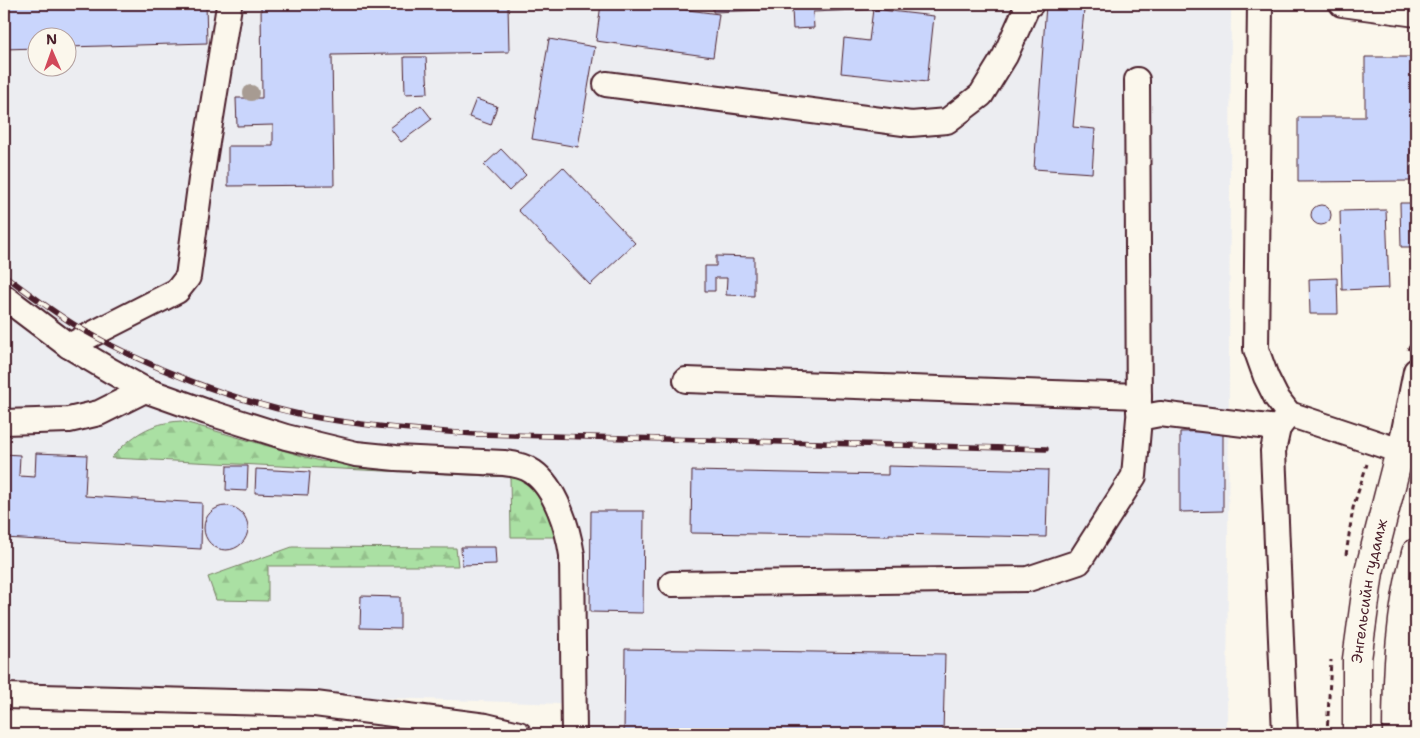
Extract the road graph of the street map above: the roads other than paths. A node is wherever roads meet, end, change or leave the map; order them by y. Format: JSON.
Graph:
{"nodes":[{"id":1,"x":1030,"y":4,"type":"edge"},
{"id":2,"x":1260,"y":4,"type":"edge"},
{"id":3,"x":1342,"y":4,"type":"edge"},
{"id":4,"x":229,"y":6,"type":"dead end"},
{"id":5,"x":1416,"y":14,"type":"edge"},
{"id":6,"x":1137,"y":80,"type":"dead end"},
{"id":7,"x":606,"y":84,"type":"dead end"},
{"id":8,"x":4,"y":297,"type":"edge"},
{"id":9,"x":69,"y":346,"type":"junction"},
{"id":10,"x":1416,"y":371,"type":"edge"},
{"id":11,"x":686,"y":380,"type":"dead end"},
{"id":12,"x":145,"y":390,"type":"junction"},
{"id":13,"x":1139,"y":407,"type":"junction"},
{"id":14,"x":1416,"y":419,"type":"edge"},
{"id":15,"x":1284,"y":421,"type":"junction"},
{"id":16,"x":4,"y":422,"type":"edge"},
{"id":17,"x":1400,"y":451,"type":"junction"},
{"id":18,"x":1413,"y":563,"type":"edge"},
{"id":19,"x":672,"y":584,"type":"dead end"},
{"id":20,"x":4,"y":696,"type":"edge"},
{"id":21,"x":1400,"y":727,"type":"edge"},
{"id":22,"x":519,"y":734,"type":"edge"},
{"id":23,"x":574,"y":734,"type":"edge"},
{"id":24,"x":1285,"y":734,"type":"edge"},
{"id":25,"x":1357,"y":734,"type":"edge"}],
"edges":[{"from":1,"to":7,"type":"street"},
{"from":2,"to":15,"type":"street"},
{"from":3,"to":5,"type":"street"},
{"from":4,"to":9,"type":"street"},
{"from":6,"to":13,"type":"street"},
{"from":8,"to":9,"type":"street"},
{"from":9,"to":12,"type":"street"},
{"from":10,"to":17,"type":"street"},
{"from":11,"to":13,"type":"street"},
{"from":12,"to":16,"type":"street"},
{"from":12,"to":23,"type":"street"},
{"from":13,"to":15,"type":"street"},
{"from":13,"to":19,"type":"street"},
{"from":14,"to":17,"type":"main road","name":"Энгельсийн гудамж"},
{"from":15,"to":17,"type":"street"},
{"from":15,"to":24,"type":"street"},
{"from":17,"to":25,"type":"main road","name":"Энгельсийн гудамж"},
{"from":18,"to":21,"type":"main road"},
{"from":20,"to":22,"type":"street"}]}
